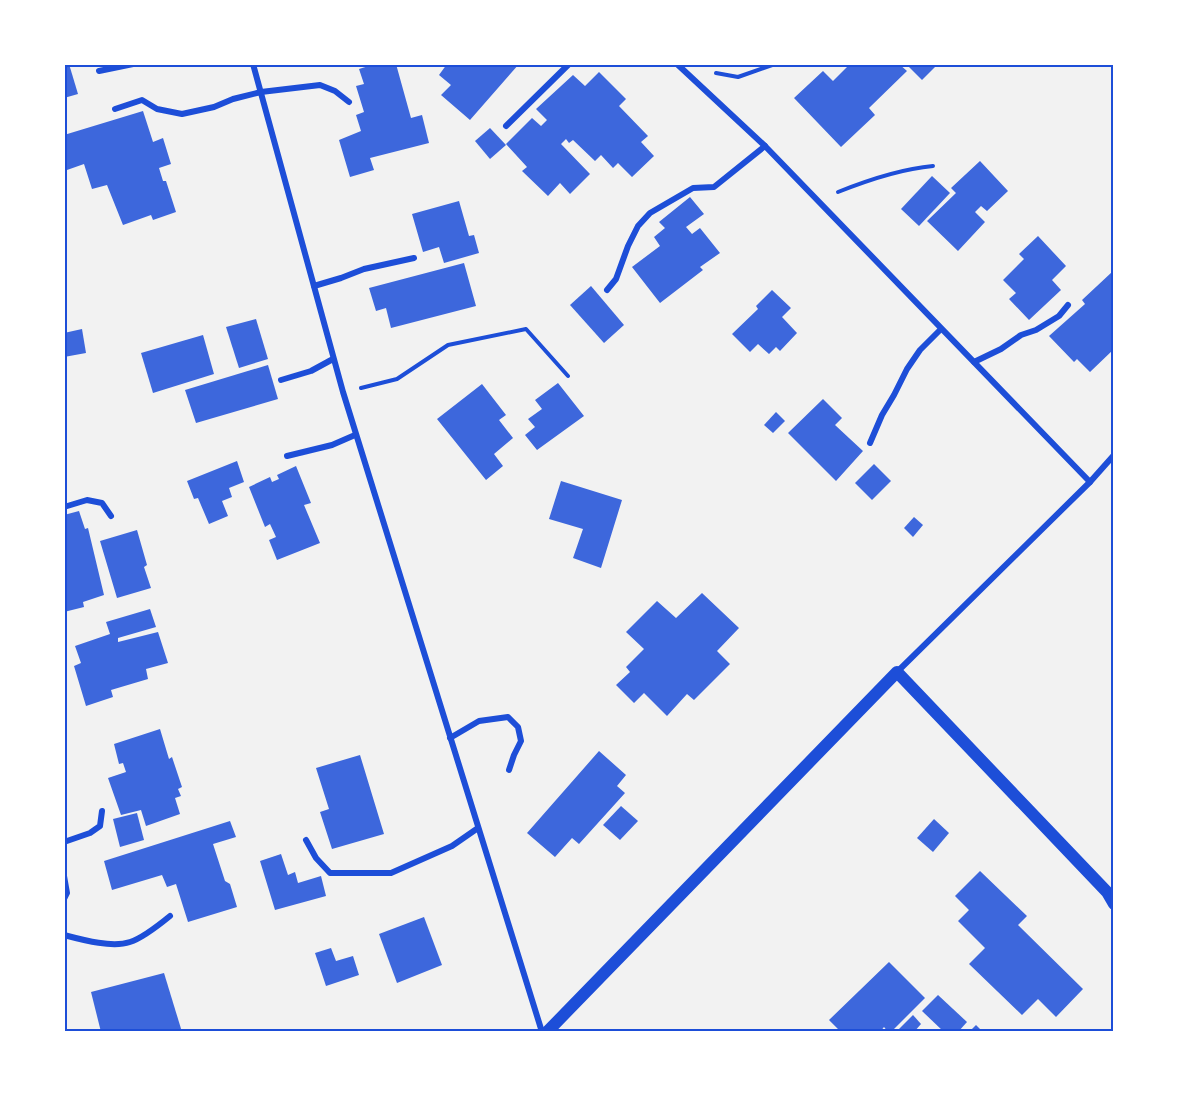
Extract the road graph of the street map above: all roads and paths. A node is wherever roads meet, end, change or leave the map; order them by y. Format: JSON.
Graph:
{"nodes":[{"id":1,"x":133,"y":64,"type":"edge"},
{"id":2,"x":253,"y":64,"type":"edge"},
{"id":3,"x":569,"y":64,"type":"edge"},
{"id":4,"x":677,"y":64,"type":"edge"},
{"id":5,"x":775,"y":64,"type":"edge"},
{"id":6,"x":708,"y":71,"type":"dead end"},
{"id":7,"x":99,"y":72,"type":"dead end"},
{"id":8,"x":261,"y":92,"type":"junction"},
{"id":9,"x":349,"y":102,"type":"dead end"},
{"id":10,"x":115,"y":109,"type":"dead end"},
{"id":11,"x":506,"y":126,"type":"dead end"},
{"id":12,"x":765,"y":146,"type":"junction"},
{"id":13,"x":933,"y":166,"type":"dead end"},
{"id":14,"x":818,"y":201,"type":"junction"},
{"id":15,"x":414,"y":258,"type":"dead end"},
{"id":16,"x":314,"y":286,"type":"junction"},
{"id":17,"x":607,"y":290,"type":"dead end"},
{"id":18,"x":1068,"y":305,"type":"dead end"},
{"id":19,"x":941,"y":328,"type":"junction"},
{"id":20,"x":333,"y":359,"type":"junction"},
{"id":21,"x":974,"y":362,"type":"junction"},
{"id":22,"x":568,"y":376,"type":"dead end"},
{"id":23,"x":281,"y":381,"type":"dead end"},
{"id":24,"x":343,"y":392,"type":"junction"},
{"id":25,"x":356,"y":435,"type":"junction"},
{"id":26,"x":870,"y":443,"type":"dead end"},
{"id":27,"x":1113,"y":455,"type":"edge"},
{"id":28,"x":287,"y":456,"type":"dead end"},
{"id":29,"x":1090,"y":482,"type":"junction"},
{"id":30,"x":64,"y":507,"type":"edge"},
{"id":31,"x":111,"y":516,"type":"dead end"},
{"id":32,"x":897,"y":672,"type":"junction"},
{"id":33,"x":450,"y":738,"type":"junction"},
{"id":34,"x":510,"y":770,"type":"dead end"},
{"id":35,"x":102,"y":811,"type":"dead end"},
{"id":36,"x":478,"y":828,"type":"junction"},
{"id":37,"x":306,"y":840,"type":"dead end"},
{"id":38,"x":64,"y":842,"type":"edge"},
{"id":39,"x":64,"y":876,"type":"edge"},
{"id":40,"x":64,"y":899,"type":"edge"},
{"id":41,"x":1113,"y":904,"type":"edge"},
{"id":42,"x":170,"y":916,"type":"dead end"},
{"id":43,"x":64,"y":935,"type":"edge"},
{"id":44,"x":542,"y":1032,"type":"edge"},
{"id":45,"x":546,"y":1032,"type":"edge"}],
"edges":[{"from":1,"to":7,"type":"street"},
{"from":2,"to":8,"type":"street"},
{"from":3,"to":11,"type":"street"},
{"from":4,"to":12,"type":"street"},
{"from":5,"to":6,"type":"path"},
{"from":8,"to":9,"type":"street"},
{"from":8,"to":10,"type":"street"},
{"from":8,"to":16,"type":"street"},
{"from":12,"to":14,"type":"street"},
{"from":12,"to":17,"type":"street"},
{"from":13,"to":14,"type":"path"},
{"from":14,"to":19,"type":"street"},
{"from":15,"to":16,"type":"street"},
{"from":16,"to":20,"type":"street"},
{"from":18,"to":21,"type":"street"},
{"from":19,"to":21,"type":"street"},
{"from":19,"to":26,"type":"street"},
{"from":20,"to":23,"type":"street"},
{"from":20,"to":24,"type":"street"},
{"from":21,"to":29,"type":"street"},
{"from":22,"to":24,"type":"path"},
{"from":24,"to":25,"type":"street"},
{"from":25,"to":28,"type":"street"},
{"from":25,"to":33,"type":"street"},
{"from":27,"to":29,"type":"street"},
{"from":29,"to":32,"type":"street"},
{"from":30,"to":31,"type":"street"},
{"from":32,"to":41,"type":"main road"},
{"from":32,"to":45,"type":"main road"},
{"from":33,"to":34,"type":"street"},
{"from":33,"to":36,"type":"street"},
{"from":35,"to":38,"type":"street"},
{"from":36,"to":37,"type":"street"},
{"from":36,"to":44,"type":"street"},
{"from":39,"to":40,"type":"street"},
{"from":42,"to":43,"type":"street"}]}
